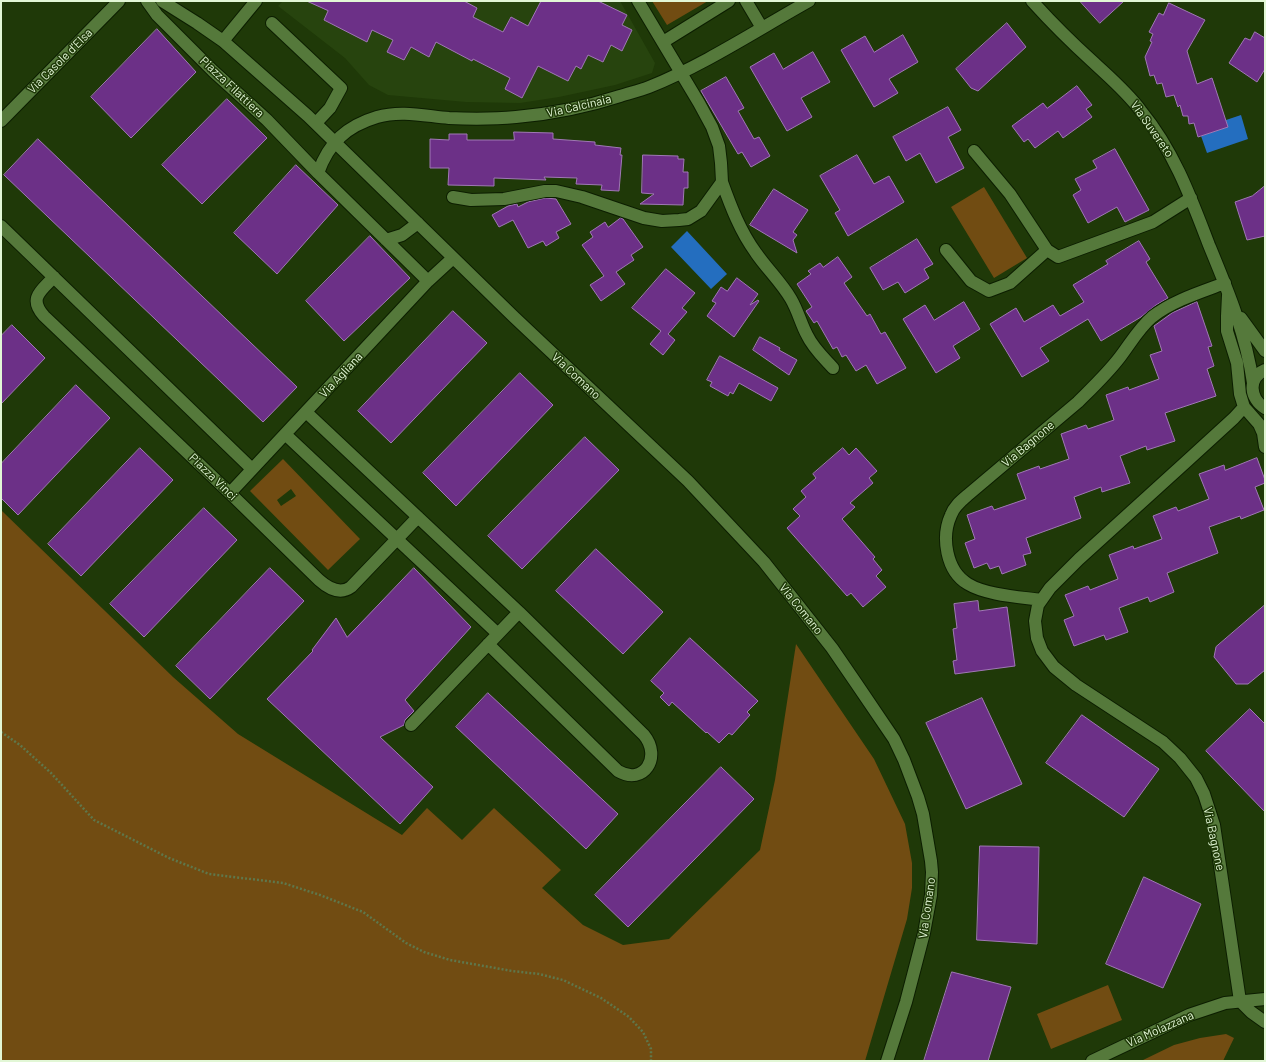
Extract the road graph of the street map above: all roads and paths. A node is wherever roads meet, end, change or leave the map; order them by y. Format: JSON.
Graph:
{"nodes":[{"id":1,"x":119,"y":1,"type":"edge"},
{"id":2,"x":147,"y":1,"type":"edge"},
{"id":3,"x":162,"y":1,"type":"edge"},
{"id":4,"x":256,"y":1,"type":"edge"},
{"id":5,"x":638,"y":1,"type":"edge"},
{"id":6,"x":729,"y":1,"type":"edge"},
{"id":7,"x":746,"y":1,"type":"edge"},
{"id":8,"x":809,"y":1,"type":"edge"},
{"id":9,"x":1032,"y":1,"type":"edge"},
{"id":10,"x":272,"y":23,"type":"dead end"},
{"id":11,"x":762,"y":28,"type":"junction"},
{"id":12,"x":223,"y":41,"type":"junction"},
{"id":13,"x":663,"y":42,"type":"junction"},
{"id":14,"x":682,"y":73,"type":"junction"},
{"id":15,"x":1,"y":121,"type":"edge"},
{"id":16,"x":316,"y":123,"type":"junction"},
{"id":17,"x":334,"y":141,"type":"junction"},
{"id":18,"x":974,"y":151,"type":"dead end"},
{"id":19,"x":318,"y":173,"type":"junction"},
{"id":20,"x":722,"y":182,"type":"junction"},
{"id":21,"x":452,"y":197,"type":"dead end"},
{"id":22,"x":1191,"y":198,"type":"junction"},
{"id":23,"x":418,"y":223,"type":"junction"},
{"id":24,"x":1,"y":226,"type":"edge"},
{"id":25,"x":386,"y":240,"type":"junction"},
{"id":26,"x":946,"y":250,"type":"dead end"},
{"id":27,"x":1047,"y":250,"type":"junction"},
{"id":28,"x":453,"y":258,"type":"junction"},
{"id":29,"x":54,"y":277,"type":"junction"},
{"id":30,"x":428,"y":281,"type":"junction"},
{"id":31,"x":1226,"y":287,"type":"junction"},
{"id":32,"x":1236,"y":311,"type":"junction"},
{"id":33,"x":1251,"y":331,"type":"junction"},
{"id":34,"x":1265,"y":334,"type":"edge"},
{"id":35,"x":1265,"y":351,"type":"edge"},
{"id":36,"x":833,"y":368,"type":"dead end"},
{"id":37,"x":1265,"y":370,"type":"edge"},
{"id":38,"x":1253,"y":383,"type":"junction"},
{"id":39,"x":1244,"y":407,"type":"junction"},
{"id":40,"x":1265,"y":408,"type":"edge"},
{"id":41,"x":306,"y":412,"type":"junction"},
{"id":42,"x":285,"y":434,"type":"junction"},
{"id":43,"x":1265,"y":447,"type":"edge"},
{"id":44,"x":252,"y":469,"type":"junction"},
{"id":45,"x":230,"y":493,"type":"junction"},
{"id":46,"x":418,"y":517,"type":"junction"},
{"id":47,"x":398,"y":540,"type":"junction"},
{"id":48,"x":1041,"y":600,"type":"junction"},
{"id":49,"x":519,"y":612,"type":"junction"},
{"id":50,"x":498,"y":634,"type":"junction"},
{"id":51,"x":488,"y":644,"type":"junction"},
{"id":52,"x":411,"y":725,"type":"dead end"},
{"id":53,"x":1,"y":732,"type":"edge"},
{"id":54,"x":1265,"y":999,"type":"edge"},
{"id":55,"x":1240,"y":1001,"type":"junction"},
{"id":56,"x":1265,"y":1022,"type":"edge"},
{"id":57,"x":651,"y":1061,"type":"edge"},
{"id":58,"x":887,"y":1061,"type":"edge"},
{"id":59,"x":1092,"y":1061,"type":"edge"}],
"edges":[{"from":1,"to":15,"type":"street","name":"Via Casole d'Elsa"},
{"from":2,"to":19,"type":"street","name":"Piazza Filattiera"},
{"from":3,"to":12,"type":"street"},
{"from":4,"to":12,"type":"street"},
{"from":5,"to":13,"type":"street"},
{"from":6,"to":13,"type":"street"},
{"from":7,"to":11,"type":"street"},
{"from":8,"to":11,"type":"street","name":"Via Calcinaia"},
{"from":9,"to":22,"type":"street","name":"Via Suvereto"},
{"from":10,"to":16,"type":"street"},
{"from":11,"to":14,"type":"street","name":"Via Calcinaia"},
{"from":12,"to":16,"type":"street"},
{"from":13,"to":14,"type":"street"},
{"from":14,"to":17,"type":"street","name":"Via Calcinaia"},
{"from":14,"to":20,"type":"street"},
{"from":16,"to":17,"type":"street"},
{"from":17,"to":19,"type":"street"},
{"from":17,"to":23,"type":"street"},
{"from":18,"to":27,"type":"street"},
{"from":19,"to":25,"type":"street","name":"Piazza Filattiera"},
{"from":20,"to":21,"type":"street"},
{"from":20,"to":36,"type":"street"},
{"from":22,"to":27,"type":"street"},
{"from":22,"to":31,"type":"street","name":"Via Suvereto"},
{"from":23,"to":25,"type":"street"},
{"from":23,"to":28,"type":"street"},
{"from":24,"to":29,"type":"street"},
{"from":25,"to":30,"type":"street","name":"Piazza Filattiera"},
{"from":26,"to":27,"type":"street"},
{"from":28,"to":30,"type":"street","name":"Via Agliana"},
{"from":28,"to":58,"type":"street","name":"Via Comano"},
{"from":29,"to":44,"type":"street"},
{"from":29,"to":45,"type":"street","name":"Piazza Vinci"},
{"from":30,"to":41,"type":"street","name":"Via Agliana"},
{"from":31,"to":32,"type":"street","name":"Via Suvereto"},
{"from":31,"to":39,"type":"street"},
{"from":31,"to":48,"type":"street","name":"Via Bagnone"},
{"from":32,"to":33,"type":"street","name":"Via Suvereto"},
{"from":32,"to":38,"type":"street","name":"Via Suvereto"},
{"from":33,"to":34,"type":"street"},
{"from":33,"to":35,"type":"street","name":"Via Suvereto"},
{"from":37,"to":38,"type":"street"},
{"from":38,"to":40,"type":"street","name":"Via Suvereto"},
{"from":39,"to":43,"type":"street"},
{"from":39,"to":48,"type":"street","name":"Via Bagnone"},
{"from":41,"to":42,"type":"street","name":"Via Agliana"},
{"from":41,"to":46,"type":"street"},
{"from":42,"to":44,"type":"street","name":"Via Agliana"},
{"from":42,"to":47,"type":"street"},
{"from":44,"to":45,"type":"street","name":"Via Agliana"},
{"from":45,"to":47,"type":"street","name":"Piazza Vinci"},
{"from":46,"to":47,"type":"street","name":"Piazza Vinci"},
{"from":46,"to":49,"type":"street"},
{"from":47,"to":50,"type":"street"},
{"from":48,"to":55,"type":"street","name":"Via Bagnone"},
{"from":49,"to":50,"type":"street"},
{"from":49,"to":51,"type":"street"},
{"from":50,"to":51,"type":"street"},
{"from":51,"to":52,"type":"street"},
{"from":53,"to":57,"type":"path"},
{"from":54,"to":55,"type":"street","name":"Via Molazzana"},
{"from":55,"to":56,"type":"street"},
{"from":55,"to":59,"type":"street","name":"Via Molazzana"}]}
